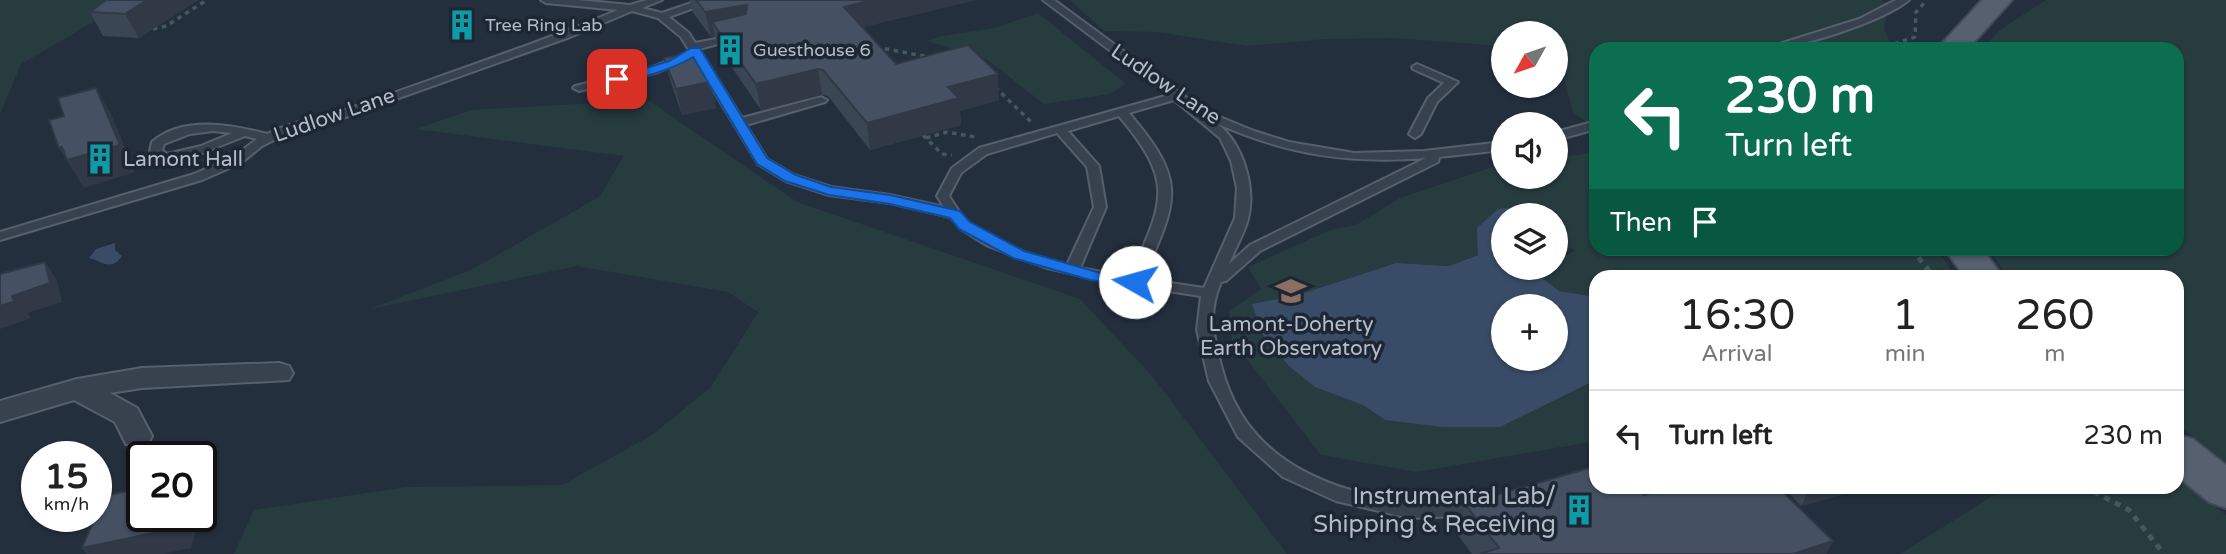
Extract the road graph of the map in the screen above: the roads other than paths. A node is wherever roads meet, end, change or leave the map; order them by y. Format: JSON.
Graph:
{"nodes":[{"id":1,"x":546,"y":0,"type":"edge"},
{"id":2,"x":657,"y":0,"type":"edge"},
{"id":3,"x":710,"y":0,"type":"edge"},
{"id":4,"x":1048,"y":0,"type":"edge"},
{"id":5,"x":1998,"y":0,"type":"edge"},
{"id":6,"x":1897,"y":1,"type":"edge"},
{"id":7,"x":631,"y":8,"type":"junction"},
{"id":8,"x":662,"y":16,"type":"junction"},
{"id":9,"x":746,"y":34,"type":"edge"},
{"id":10,"x":1792,"y":42,"type":"edge"},
{"id":11,"x":1957,"y":42,"type":"edge"},
{"id":12,"x":695,"y":49,"type":"junction"},
{"id":13,"x":1417,"y":67,"type":"dead end"},
{"id":14,"x":579,"y":88,"type":"dead end"},
{"id":15,"x":1176,"y":96,"type":"junction"},
{"id":16,"x":821,"y":100,"type":"dead end"},
{"id":17,"x":1121,"y":111,"type":"junction"},
{"id":18,"x":738,"y":123,"type":"junction"},
{"id":19,"x":1589,"y":127,"type":"edge"},
{"id":20,"x":1059,"y":128,"type":"junction"},
{"id":21,"x":244,"y":131,"type":"junction"},
{"id":22,"x":1568,"y":133,"type":"edge"},
{"id":23,"x":1415,"y":134,"type":"dead end"},
{"id":24,"x":269,"y":138,"type":"junction"},
{"id":25,"x":1491,"y":147,"type":"edge"},
{"id":26,"x":1462,"y":151,"type":"junction"},
{"id":27,"x":955,"y":214,"type":"junction"},
{"id":28,"x":0,"y":236,"type":"edge"},
{"id":29,"x":1072,"y":270,"type":"junction"},
{"id":30,"x":1135,"y":282,"type":"junction"},
{"id":31,"x":1209,"y":293,"type":"junction"},
{"id":32,"x":279,"y":373,"type":"dead end"},
{"id":33,"x":77,"y":389,"type":"junction"},
{"id":34,"x":0,"y":412,"type":"edge"},
{"id":35,"x":137,"y":436,"type":"dead end"},
{"id":36,"x":2184,"y":457,"type":"edge"},
{"id":37,"x":2226,"y":490,"type":"edge"},
{"id":38,"x":1502,"y":504,"type":"edge"}],
"edges":[{"from":1,"to":7,"type":"lane","name":"Ludlow Lane"},
{"from":2,"to":7,"type":"lane","name":"Ludlow Lane"},
{"from":3,"to":8,"type":"lane"},
{"from":4,"to":15,"type":"lane","name":"Ludlow Lane"},
{"from":5,"to":11,"type":"main road"},
{"from":6,"to":10,"type":"lane"},
{"from":7,"to":8,"type":"lane"},
{"from":7,"to":24,"type":"lane","name":"Ludlow Lane"},
{"from":8,"to":12,"type":"lane"},
{"from":9,"to":12,"type":"lane"},
{"from":12,"to":14,"type":"lane"},
{"from":12,"to":18,"type":"lane"},
{"from":13,"to":23,"type":"lane"},
{"from":15,"to":17,"type":"lane"},
{"from":15,"to":26,"type":"lane","name":"Ludlow Lane"},
{"from":15,"to":31,"type":"lane"},
{"from":16,"to":18,"type":"lane"},
{"from":17,"to":20,"type":"lane"},
{"from":17,"to":30,"type":"lane"},
{"from":18,"to":27,"type":"lane"},
{"from":19,"to":22,"type":"lane"},
{"from":20,"to":27,"type":"lane"},
{"from":20,"to":29,"type":"lane"},
{"from":21,"to":21,"type":"lane"},
{"from":21,"to":24,"type":"lane"},
{"from":24,"to":28,"type":"lane","name":"Ludlow Lane"},
{"from":25,"to":26,"type":"lane","name":"Ludlow Lane"},
{"from":26,"to":31,"type":"lane"},
{"from":27,"to":29,"type":"lane"},
{"from":29,"to":30,"type":"lane"},
{"from":30,"to":31,"type":"lane"},
{"from":31,"to":38,"type":"lane"},
{"from":32,"to":33,"type":"street"},
{"from":33,"to":34,"type":"street"},
{"from":33,"to":35,"type":"street"},
{"from":36,"to":37,"type":"main road"}]}
